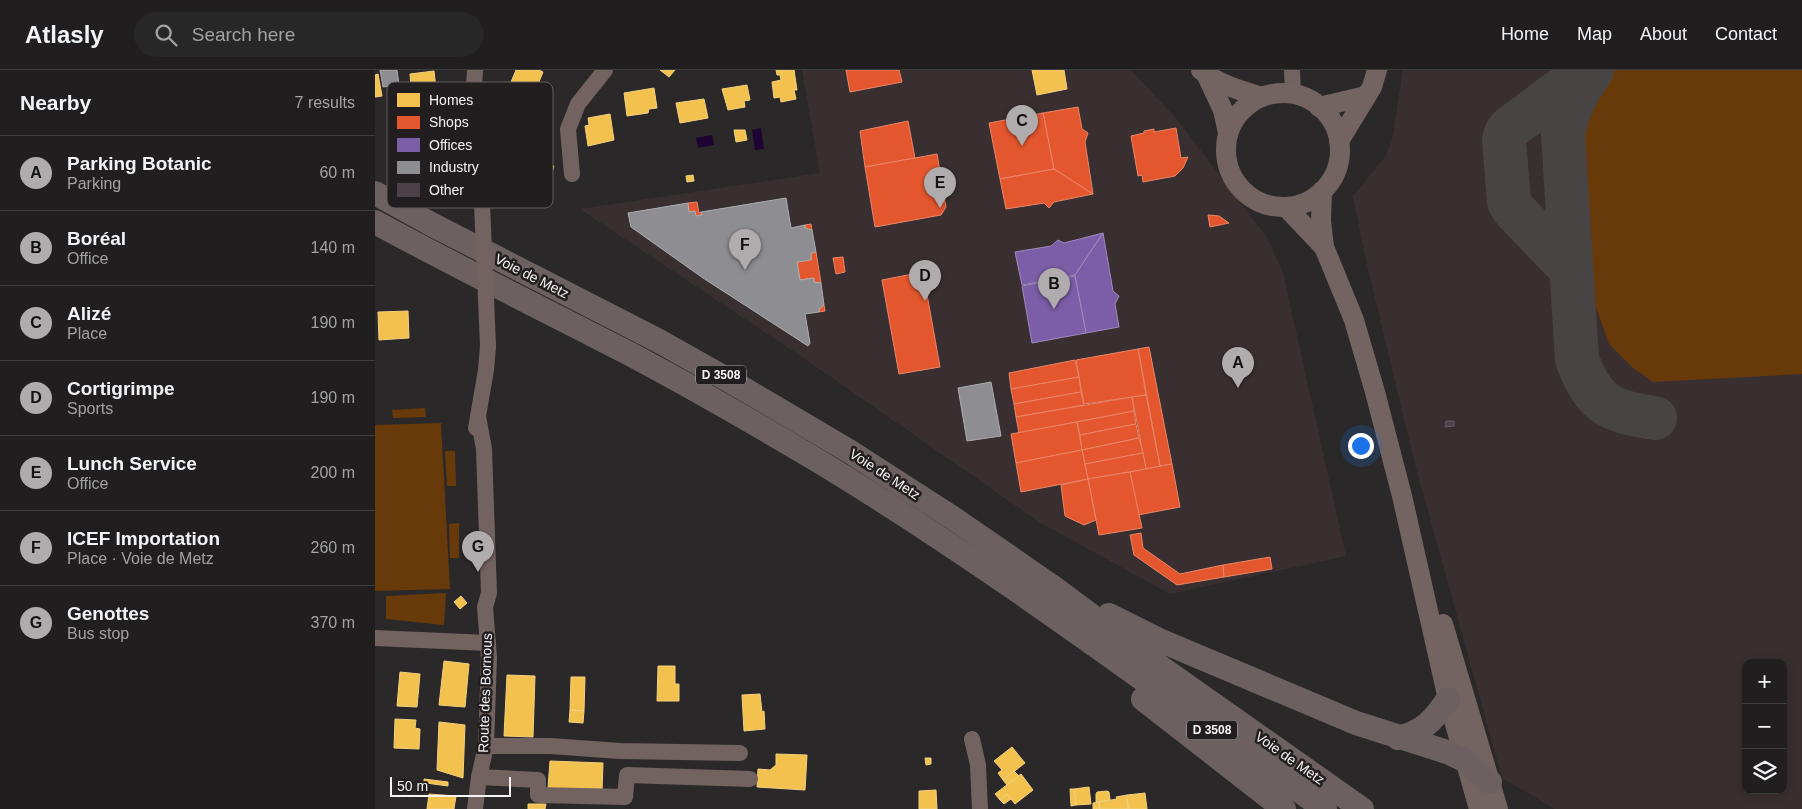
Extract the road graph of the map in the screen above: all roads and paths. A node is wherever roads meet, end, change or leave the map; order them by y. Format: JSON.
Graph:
{"nodes":[{"id":1,"x":605,"y":70,"type":"edge"},
{"id":2,"x":1292,"y":70,"type":"edge"},
{"id":3,"x":1377,"y":70,"type":"edge"},
{"id":4,"x":1204,"y":73,"type":"edge"},
{"id":5,"x":1293,"y":95,"type":"junction"},
{"id":6,"x":1366,"y":96,"type":"junction"},
{"id":7,"x":1262,"y":97,"type":"junction"},
{"id":8,"x":1319,"y":107,"type":"junction"},
{"id":9,"x":1228,"y":133,"type":"junction"},
{"id":10,"x":1339,"y":141,"type":"junction"},
{"id":11,"x":572,"y":174,"type":"dead end"},
{"id":12,"x":1322,"y":191,"type":"junction"},
{"id":13,"x":375,"y":193,"type":"edge"},
{"id":14,"x":387,"y":200,"type":"edge"},
{"id":15,"x":1286,"y":207,"type":"junction"},
{"id":16,"x":402,"y":208,"type":"edge"},
{"id":17,"x":482,"y":208,"type":"edge"},
{"id":18,"x":375,"y":222,"type":"edge"},
{"id":19,"x":1324,"y":247,"type":"junction"},
{"id":20,"x":1402,"y":496,"type":"junction"},
{"id":21,"x":931,"y":533,"type":"junction"},
{"id":22,"x":1050,"y":585,"type":"junction"},
{"id":23,"x":375,"y":638,"type":"edge"},
{"id":24,"x":488,"y":643,"type":"junction"},
{"id":25,"x":1448,"y":699,"type":"junction"},
{"id":26,"x":1398,"y":738,"type":"junction"},
{"id":27,"x":972,"y":739,"type":"dead end"},
{"id":28,"x":486,"y":746,"type":"junction"},
{"id":29,"x":740,"y":754,"type":"dead end"},
{"id":30,"x":1464,"y":760,"type":"junction"},
{"id":31,"x":479,"y":776,"type":"junction"},
{"id":32,"x":750,"y":779,"type":"dead end"},
{"id":33,"x":1490,"y":782,"type":"junction"},
{"id":34,"x":475,"y":809,"type":"edge"},
{"id":35,"x":980,"y":809,"type":"edge"},
{"id":36,"x":1284,"y":809,"type":"edge"},
{"id":37,"x":1325,"y":809,"type":"edge"},
{"id":38,"x":1362,"y":809,"type":"edge"},
{"id":39,"x":1479,"y":809,"type":"edge"},
{"id":40,"x":1498,"y":809,"type":"edge"}],
"edges":[{"from":1,"to":11,"type":"street"},
{"from":2,"to":5,"type":"street"},
{"from":3,"to":6,"type":"main road"},
{"from":4,"to":7,"type":"main road"},
{"from":4,"to":9,"type":"main road"},
{"from":5,"to":7,"type":"main road"},
{"from":5,"to":8,"type":"main road"},
{"from":6,"to":8,"type":"main road"},
{"from":6,"to":10,"type":"main road"},
{"from":7,"to":9,"type":"main road"},
{"from":8,"to":10,"type":"main road"},
{"from":9,"to":15,"type":"main road"},
{"from":10,"to":12,"type":"main road"},
{"from":12,"to":15,"type":"main road"},
{"from":12,"to":19,"type":"main road"},
{"from":13,"to":14,"type":"highway","name":"Voie de Metz","number":"D 3508"},
{"from":15,"to":19,"type":"main road"},
{"from":16,"to":22,"type":"highway","name":"Voie de Metz","number":"D 3508"},
{"from":17,"to":24,"type":"street","name":"Route des Bornous","bridge":true},
{"from":18,"to":21,"type":"highway","name":"Voie de Metz","number":"D 3508"},
{"from":19,"to":20,"type":"main road"},
{"from":20,"to":25,"type":"main road"},
{"from":20,"to":33,"type":"main road"},
{"from":21,"to":36,"type":"highway"},
{"from":21,"to":37,"type":"highway","name":"Voie de Metz","number":"D 3508"},
{"from":22,"to":26,"type":"highway"},
{"from":22,"to":38,"type":"highway","name":"Voie de Metz","number":"D 3508"},
{"from":23,"to":24,"type":"street"},
{"from":24,"to":28,"type":"street","name":"Route des Bornous"},
{"from":25,"to":26,"type":"highway"},
{"from":25,"to":30,"type":"main road"},
{"from":26,"to":30,"type":"highway"},
{"from":27,"to":35,"type":"street"},
{"from":28,"to":29,"type":"street"},
{"from":28,"to":31,"type":"street","name":"Route des Bornous"},
{"from":30,"to":33,"type":"highway"},
{"from":30,"to":39,"type":"main road"},
{"from":31,"to":32,"type":"street"},
{"from":31,"to":34,"type":"street","name":"Route des Bornous"},
{"from":33,"to":40,"type":"main road"}]}
